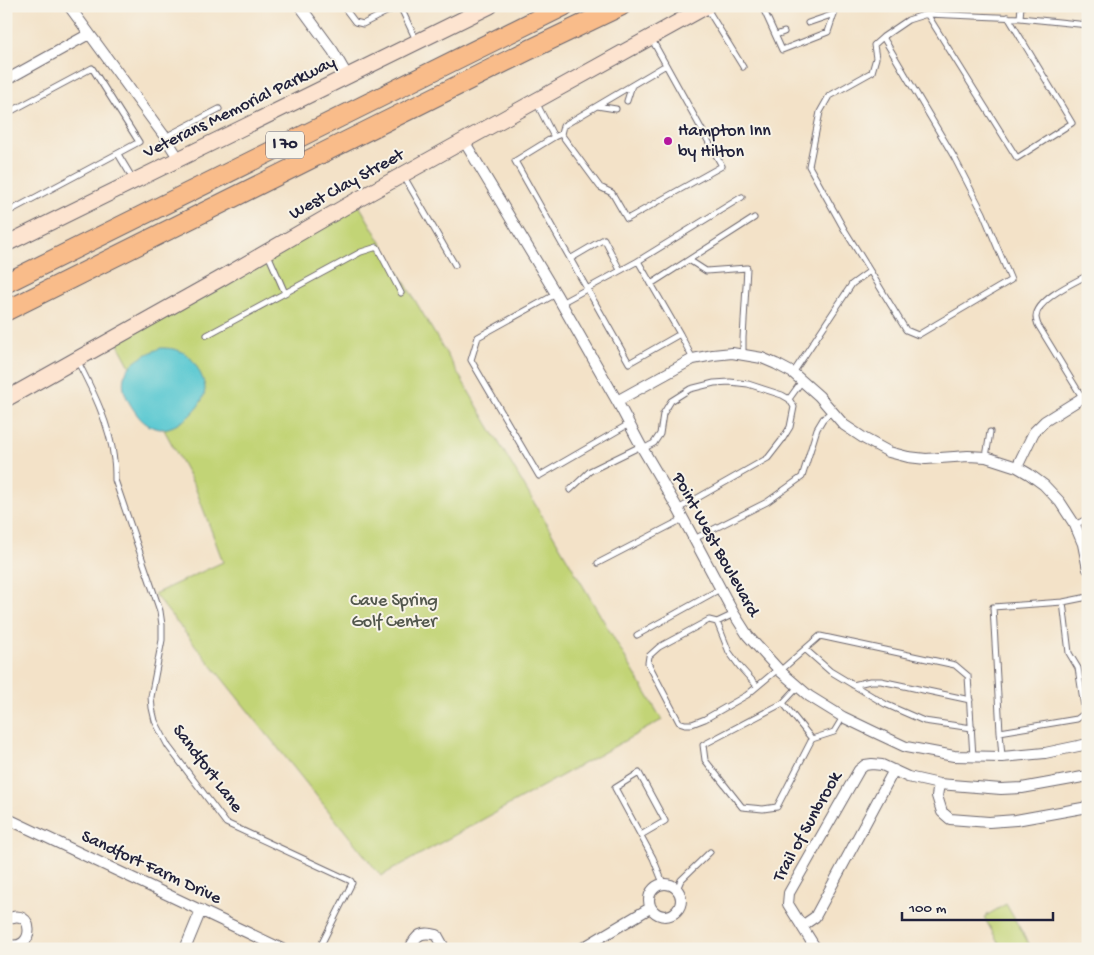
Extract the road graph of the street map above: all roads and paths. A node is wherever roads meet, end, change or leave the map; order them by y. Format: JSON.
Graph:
{"nodes":[{"id":1,"x":69,"y":6,"type":"edge"},
{"id":2,"x":300,"y":6,"type":"edge"},
{"id":3,"x":343,"y":6,"type":"edge"},
{"id":4,"x":399,"y":6,"type":"edge"},
{"id":5,"x":490,"y":6,"type":"edge"},
{"id":6,"x":564,"y":6,"type":"edge"},
{"id":7,"x":621,"y":6,"type":"edge"},
{"id":8,"x":762,"y":6,"type":"edge"},
{"id":9,"x":833,"y":6,"type":"edge"},
{"id":10,"x":928,"y":6,"type":"edge"},
{"id":11,"x":1021,"y":6,"type":"edge"},
{"id":12,"x":706,"y":7,"type":"edge"},
{"id":13,"x":775,"y":8,"type":"dead end"},
{"id":14,"x":765,"y":12,"type":"junction"},
{"id":15,"x":834,"y":14,"type":"junction"},
{"id":16,"x":927,"y":14,"type":"junction"},
{"id":17,"x":1008,"y":17,"type":"junction"},
{"id":18,"x":1020,"y":18,"type":"junction"},
{"id":19,"x":808,"y":23,"type":"dead end"},
{"id":20,"x":1088,"y":25,"type":"edge"},
{"id":21,"x":784,"y":32,"type":"dead end"},
{"id":22,"x":89,"y":34,"type":"junction"},
{"id":23,"x":776,"y":35,"type":"junction"},
{"id":24,"x":651,"y":37,"type":"junction"},
{"id":25,"x":883,"y":37,"type":"junction"},
{"id":26,"x":417,"y":42,"type":"junction"},
{"id":27,"x":666,"y":65,"type":"junction"},
{"id":28,"x":743,"y":67,"type":"dead end"},
{"id":29,"x":348,"y":77,"type":"junction"},
{"id":30,"x":6,"y":80,"type":"edge"},
{"id":31,"x":632,"y":85,"type":"junction"},
{"id":32,"x":536,"y":101,"type":"junction"},
{"id":33,"x":627,"y":102,"type":"dead end"},
{"id":34,"x":596,"y":106,"type":"junction"},
{"id":35,"x":218,"y":109,"type":"dead end"},
{"id":36,"x":616,"y":109,"type":"dead end"},
{"id":37,"x":6,"y":114,"type":"edge"},
{"id":38,"x":561,"y":134,"type":"junction"},
{"id":39,"x":165,"y":137,"type":"junction"},
{"id":40,"x":554,"y":137,"type":"junction"},
{"id":41,"x":464,"y":141,"type":"junction"},
{"id":42,"x":118,"y":154,"type":"junction"},
{"id":43,"x":179,"y":159,"type":"junction"},
{"id":44,"x":403,"y":175,"type":"junction"},
{"id":45,"x":133,"y":181,"type":"junction"},
{"id":46,"x":742,"y":197,"type":"dead end"},
{"id":47,"x":6,"y":212,"type":"edge"},
{"id":48,"x":754,"y":218,"type":"dead end"},
{"id":49,"x":6,"y":244,"type":"edge"},
{"id":50,"x":267,"y":252,"type":"junction"},
{"id":51,"x":570,"y":258,"type":"junction"},
{"id":52,"x":689,"y":260,"type":"junction"},
{"id":53,"x":638,"y":261,"type":"junction"},
{"id":54,"x":455,"y":265,"type":"dead end"},
{"id":55,"x":620,"y":270,"type":"junction"},
{"id":56,"x":870,"y":271,"type":"junction"},
{"id":57,"x":1088,"y":275,"type":"edge"},
{"id":58,"x":6,"y":283,"type":"edge"},
{"id":59,"x":651,"y":284,"type":"junction"},
{"id":60,"x":587,"y":288,"type":"junction"},
{"id":61,"x":285,"y":293,"type":"junction"},
{"id":62,"x":401,"y":293,"type":"dead end"},
{"id":63,"x":559,"y":298,"type":"junction"},
{"id":64,"x":6,"y":311,"type":"edge"},
{"id":65,"x":680,"y":334,"type":"junction"},
{"id":66,"x":207,"y":335,"type":"dead end"},
{"id":67,"x":743,"y":354,"type":"junction"},
{"id":68,"x":77,"y":360,"type":"junction"},
{"id":69,"x":693,"y":360,"type":"junction"},
{"id":70,"x":793,"y":373,"type":"junction"},
{"id":71,"x":802,"y":380,"type":"junction"},
{"id":72,"x":6,"y":399,"type":"edge"},
{"id":73,"x":789,"y":399,"type":"junction"},
{"id":74,"x":617,"y":401,"type":"junction"},
{"id":75,"x":1085,"y":403,"type":"edge"},
{"id":76,"x":832,"y":412,"type":"junction"},
{"id":77,"x":629,"y":424,"type":"junction"},
{"id":78,"x":990,"y":432,"type":"dead end"},
{"id":79,"x":642,"y":447,"type":"junction"},
{"id":80,"x":986,"y":457,"type":"junction"},
{"id":81,"x":1017,"y":467,"type":"junction"},
{"id":82,"x":570,"y":490,"type":"dead end"},
{"id":83,"x":678,"y":509,"type":"junction"},
{"id":84,"x":1088,"y":518,"type":"edge"},
{"id":85,"x":683,"y":519,"type":"junction"},
{"id":86,"x":1075,"y":524,"type":"junction"},
{"id":87,"x":694,"y":540,"type":"junction"},
{"id":88,"x":598,"y":563,"type":"dead end"},
{"id":89,"x":1088,"y":569,"type":"edge"},
{"id":90,"x":720,"y":589,"type":"junction"},
{"id":91,"x":1088,"y":598,"type":"edge"},
{"id":92,"x":1063,"y":602,"type":"junction"},
{"id":93,"x":734,"y":614,"type":"junction"},
{"id":94,"x":717,"y":622,"type":"junction"},
{"id":95,"x":637,"y":635,"type":"dead end"},
{"id":96,"x":805,"y":649,"type":"junction"},
{"id":97,"x":779,"y":670,"type":"junction"},
{"id":98,"x":853,"y":685,"type":"junction"},
{"id":99,"x":758,"y":686,"type":"junction"},
{"id":100,"x":798,"y":687,"type":"junction"},
{"id":101,"x":970,"y":700,"type":"junction"},
{"id":102,"x":782,"y":703,"type":"junction"},
{"id":103,"x":844,"y":717,"type":"junction"},
{"id":104,"x":972,"y":728,"type":"junction"},
{"id":105,"x":1000,"y":732,"type":"junction"},
{"id":106,"x":812,"y":739,"type":"junction"},
{"id":107,"x":1088,"y":744,"type":"edge"},
{"id":108,"x":973,"y":757,"type":"junction"},
{"id":109,"x":1002,"y":757,"type":"junction"},
{"id":110,"x":894,"y":770,"type":"junction"},
{"id":111,"x":1088,"y":776,"type":"edge"},
{"id":112,"x":939,"y":784,"type":"junction"},
{"id":113,"x":1088,"y":807,"type":"edge"},
{"id":114,"x":6,"y":818,"type":"edge"},
{"id":115,"x":641,"y":835,"type":"junction"},
{"id":116,"x":710,"y":852,"type":"dead end"},
{"id":117,"x":663,"y":883,"type":"junction"},
{"id":118,"x":677,"y":889,"type":"junction"},
{"id":119,"x":650,"y":908,"type":"junction"},
{"id":120,"x":201,"y":910,"type":"junction"},
{"id":121,"x":6,"y":920,"type":"edge"},
{"id":122,"x":802,"y":926,"type":"junction"},
{"id":123,"x":6,"y":944,"type":"edge"},
{"id":124,"x":17,"y":948,"type":"edge"},
{"id":125,"x":185,"y":949,"type":"edge"},
{"id":126,"x":282,"y":949,"type":"edge"},
{"id":127,"x":319,"y":949,"type":"edge"},
{"id":128,"x":410,"y":949,"type":"edge"},
{"id":129,"x":443,"y":949,"type":"edge"},
{"id":130,"x":581,"y":949,"type":"edge"},
{"id":131,"x":816,"y":949,"type":"edge"}],
"edges":[{"from":1,"to":22,"type":"street"},
{"from":2,"to":29,"type":"street"},
{"from":3,"to":4,"type":"lane"},
{"from":4,"to":26,"type":"lane"},
{"from":5,"to":26,"type":"street","name":"Veterans Memorial Parkway"},
{"from":6,"to":58,"type":"highway","number":"I 70"},
{"from":7,"to":64,"type":"highway","number":"I 70"},
{"from":8,"to":14,"type":"lane"},
{"from":9,"to":15,"type":"lane"},
{"from":10,"to":16,"type":"lane"},
{"from":11,"to":18,"type":"lane"},
{"from":12,"to":24,"type":"street","name":"West Clay Street"},
{"from":12,"to":28,"type":"lane"},
{"from":13,"to":14,"type":"lane"},
{"from":14,"to":23,"type":"lane"},
{"from":15,"to":19,"type":"lane"},
{"from":15,"to":23,"type":"lane"},
{"from":16,"to":17,"type":"lane"},
{"from":16,"to":17,"type":"lane"},
{"from":16,"to":25,"type":"lane"},
{"from":17,"to":18,"type":"lane"},
{"from":18,"to":20,"type":"lane"},
{"from":21,"to":23,"type":"lane"},
{"from":22,"to":30,"type":"street"},
{"from":22,"to":39,"type":"street"},
{"from":24,"to":27,"type":"lane"},
{"from":24,"to":32,"type":"street","name":"West Clay Street"},
{"from":25,"to":56,"type":"lane"},
{"from":25,"to":56,"type":"lane"},
{"from":26,"to":29,"type":"street","name":"Veterans Memorial Parkway"},
{"from":27,"to":31,"type":"lane"},
{"from":27,"to":38,"type":"lane"},
{"from":29,"to":43,"type":"street","name":"Veterans Memorial Parkway"},
{"from":31,"to":33,"type":"lane"},
{"from":31,"to":34,"type":"lane"},
{"from":32,"to":40,"type":"lane"},
{"from":32,"to":41,"type":"street","name":"West Clay Street"},
{"from":34,"to":36,"type":"lane"},
{"from":34,"to":38,"type":"lane"},
{"from":35,"to":39,"type":"lane"},
{"from":37,"to":42,"type":"lane"},
{"from":38,"to":40,"type":"lane"},
{"from":39,"to":43,"type":"street"},
{"from":40,"to":51,"type":"lane"},
{"from":41,"to":44,"type":"street","name":"West Clay Street"},
{"from":41,"to":63,"type":"street","name":"Point West Boulevard"},
{"from":42,"to":45,"type":"lane"},
{"from":42,"to":47,"type":"lane"},
{"from":43,"to":45,"type":"street","name":"Veterans Memorial Parkway"},
{"from":44,"to":50,"type":"street","name":"West Clay Street"},
{"from":44,"to":54,"type":"lane"},
{"from":45,"to":49,"type":"street","name":"Veterans Memorial Parkway"},
{"from":46,"to":53,"type":"lane"},
{"from":48,"to":52,"type":"lane"},
{"from":50,"to":61,"type":"lane"},
{"from":50,"to":68,"type":"street","name":"West Clay Street"},
{"from":51,"to":55,"type":"lane"},
{"from":51,"to":60,"type":"lane"},
{"from":52,"to":59,"type":"lane"},
{"from":52,"to":67,"type":"lane"},
{"from":53,"to":55,"type":"lane"},
{"from":53,"to":59,"type":"lane"},
{"from":55,"to":60,"type":"lane"},
{"from":56,"to":70,"type":"lane"},
{"from":57,"to":75,"type":"lane"},
{"from":59,"to":65,"type":"lane"},
{"from":60,"to":63,"type":"lane"},
{"from":60,"to":65,"type":"lane"},
{"from":61,"to":62,"type":"lane"},
{"from":61,"to":66,"type":"lane"},
{"from":63,"to":74,"type":"street","name":"Point West Boulevard"},
{"from":63,"to":77,"type":"lane"},
{"from":65,"to":69,"type":"lane"},
{"from":67,"to":69,"type":"street"},
{"from":67,"to":70,"type":"street"},
{"from":68,"to":72,"type":"street","name":"West Clay Street"},
{"from":68,"to":127,"type":"lane","name":"Sandfort Lane"},
{"from":69,"to":74,"type":"street"},
{"from":70,"to":71,"type":"street"},
{"from":71,"to":73,"type":"lane"},
{"from":71,"to":76,"type":"street"},
{"from":73,"to":79,"type":"lane"},
{"from":73,"to":83,"type":"lane"},
{"from":74,"to":77,"type":"street","name":"Point West Boulevard"},
{"from":75,"to":81,"type":"street"},
{"from":76,"to":80,"type":"street"},
{"from":76,"to":87,"type":"lane"},
{"from":77,"to":79,"type":"street","name":"Point West Boulevard"},
{"from":78,"to":80,"type":"lane"},
{"from":79,"to":82,"type":"lane"},
{"from":79,"to":83,"type":"street","name":"Point West Boulevard"},
{"from":80,"to":81,"type":"street"},
{"from":81,"to":86,"type":"street"},
{"from":83,"to":85,"type":"street","name":"Point West Boulevard"},
{"from":84,"to":86,"type":"lane"},
{"from":85,"to":87,"type":"street","name":"Point West Boulevard"},
{"from":85,"to":88,"type":"lane"},
{"from":86,"to":89,"type":"street"},
{"from":87,"to":90,"type":"street","name":"Point West Boulevard"},
{"from":90,"to":93,"type":"street","name":"Point West Boulevard"},
{"from":90,"to":95,"type":"lane"},
{"from":91,"to":92,"type":"lane"},
{"from":92,"to":105,"type":"lane"},
{"from":92,"to":105,"type":"lane"},
{"from":93,"to":94,"type":"lane"},
{"from":93,"to":97,"type":"street","name":"Point West Boulevard"},
{"from":94,"to":99,"type":"lane"},
{"from":94,"to":99,"type":"lane"},
{"from":96,"to":97,"type":"lane"},
{"from":96,"to":98,"type":"lane"},
{"from":96,"to":101,"type":"lane"},
{"from":97,"to":99,"type":"lane"},
{"from":97,"to":100,"type":"street","name":"Point West Boulevard"},
{"from":98,"to":101,"type":"lane"},
{"from":98,"to":104,"type":"lane"},
{"from":100,"to":102,"type":"lane"},
{"from":100,"to":103,"type":"street","name":"Point West Boulevard"},
{"from":101,"to":104,"type":"lane"},
{"from":102,"to":106,"type":"lane"},
{"from":102,"to":106,"type":"lane"},
{"from":103,"to":106,"type":"lane"},
{"from":103,"to":108,"type":"street","name":"Point West Boulevard"},
{"from":104,"to":108,"type":"lane"},
{"from":105,"to":109,"type":"lane"},
{"from":107,"to":109,"type":"street","name":"Point West Boulevard"},
{"from":108,"to":109,"type":"street","name":"Point West Boulevard"},
{"from":110,"to":112,"type":"street","name":"Trail of Sunbrook"},
{"from":110,"to":122,"type":"street"},
{"from":110,"to":122,"type":"street","name":"Trail of Sunbrook"},
{"from":111,"to":112,"type":"street","name":"Trail of Sunbrook"},
{"from":112,"to":113,"type":"street"},
{"from":114,"to":120,"type":"street","name":"Sandfort Farm Drive"},
{"from":115,"to":115,"type":"lane"},
{"from":115,"to":117,"type":"lane"},
{"from":116,"to":118,"type":"lane"},
{"from":117,"to":118,"type":"street"},
{"from":117,"to":119,"type":"street"},
{"from":118,"to":119,"type":"street"},
{"from":119,"to":130,"type":"street"},
{"from":120,"to":125,"type":"street"},
{"from":120,"to":126,"type":"street","name":"Sandfort Farm Drive"},
{"from":121,"to":124,"type":"street"},
{"from":122,"to":131,"type":"street","name":"Trail of Sunbrook"},
{"from":123,"to":124,"type":"street"},
{"from":128,"to":129,"type":"street"}]}
